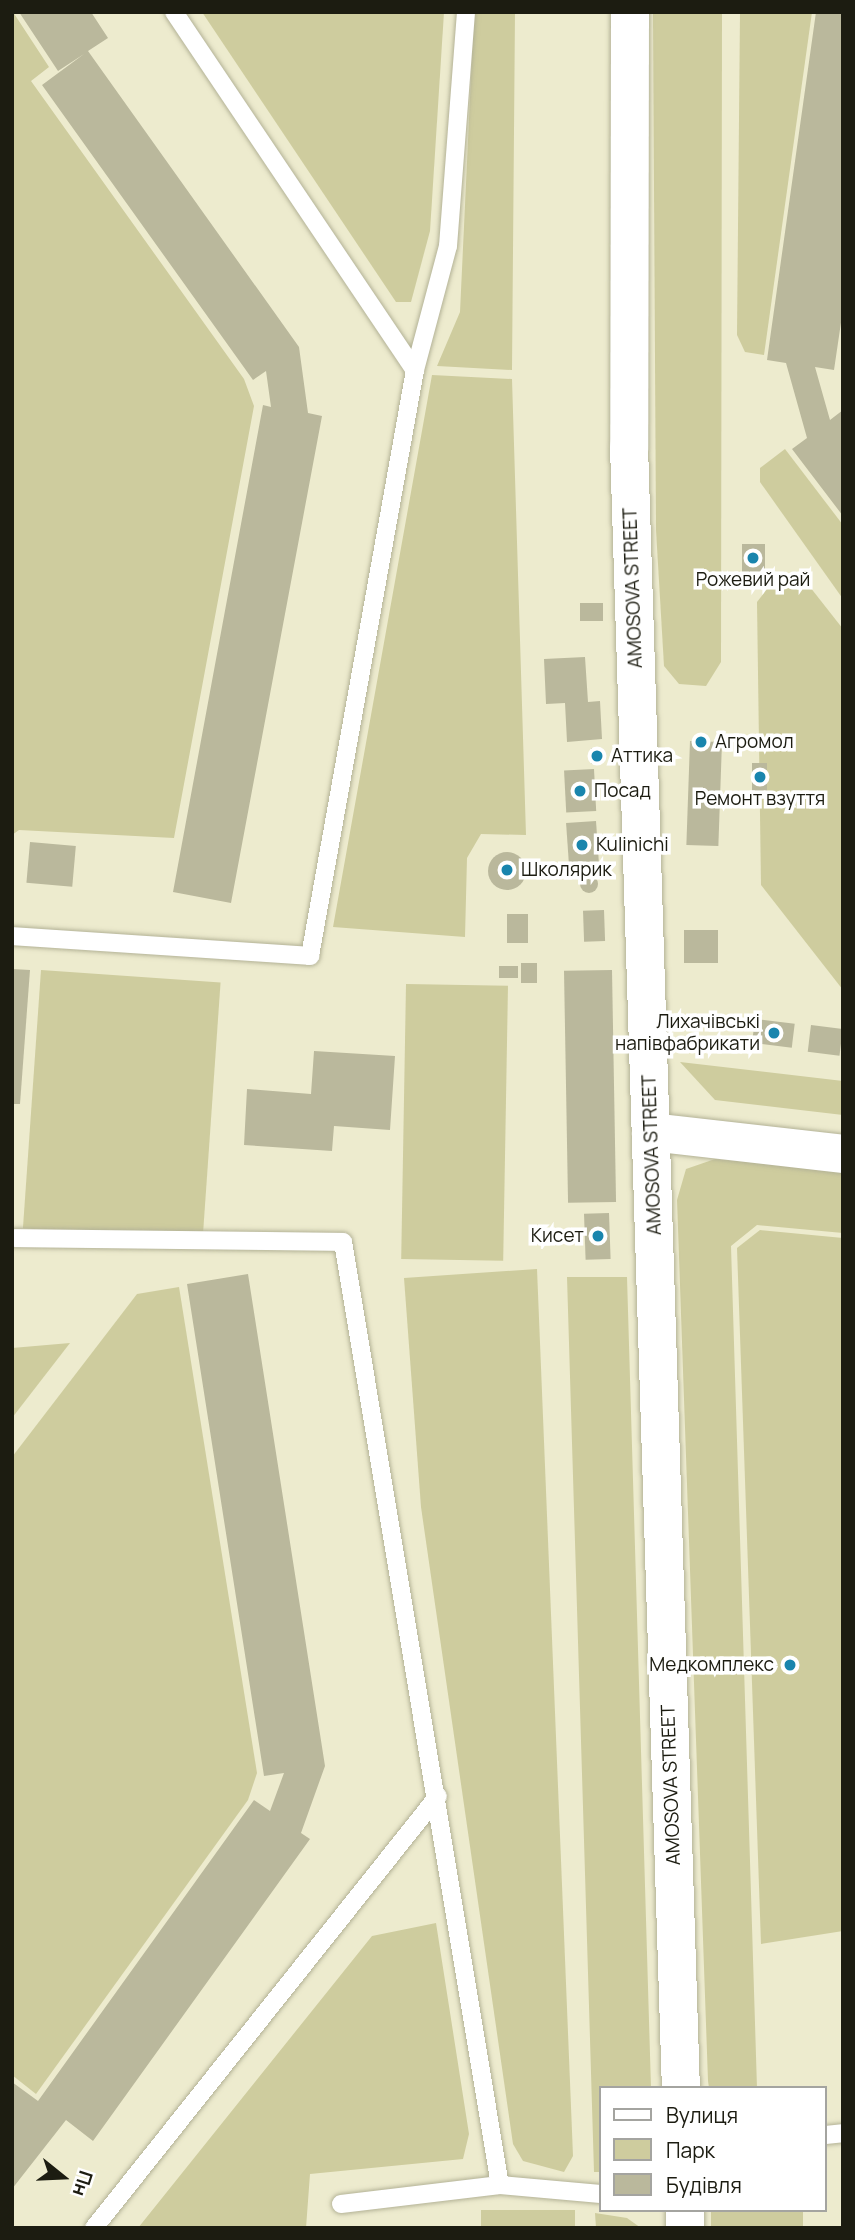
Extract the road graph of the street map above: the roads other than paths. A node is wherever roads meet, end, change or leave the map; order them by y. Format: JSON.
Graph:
{"nodes":[{"id":1,"x":174,"y":12,"type":"edge"},
{"id":2,"x":466,"y":12,"type":"edge"},
{"id":3,"x":630,"y":12,"type":"edge"},
{"id":4,"x":415,"y":370,"type":"junction"},
{"id":5,"x":12,"y":936,"type":"edge"},
{"id":6,"x":651,"y":1132,"type":"junction"},
{"id":7,"x":843,"y":1154,"type":"edge"},
{"id":8,"x":15,"y":1238,"type":"dead end"},
{"id":9,"x":438,"y":1796,"type":"junction"},
{"id":10,"x":681,"y":2086,"type":"edge"},
{"id":11,"x":500,"y":2185,"type":"junction"},
{"id":12,"x":600,"y":2194,"type":"edge"},
{"id":13,"x":341,"y":2204,"type":"dead end"},
{"id":14,"x":94,"y":2228,"type":"edge"}],
"edges":[{"from":1,"to":4,"type":"lane"},
{"from":2,"to":4,"type":"lane"},
{"from":3,"to":6,"type":"street","name":"AMOSOVA STREET"},
{"from":4,"to":5,"type":"lane"},
{"from":6,"to":7,"type":"street"},
{"from":6,"to":10,"type":"street","name":"AMOSOVA STREET"},
{"from":8,"to":9,"type":"lane"},
{"from":9,"to":11,"type":"lane"},
{"from":9,"to":14,"type":"lane"},
{"from":11,"to":12,"type":"lane"},
{"from":11,"to":13,"type":"lane"}]}
